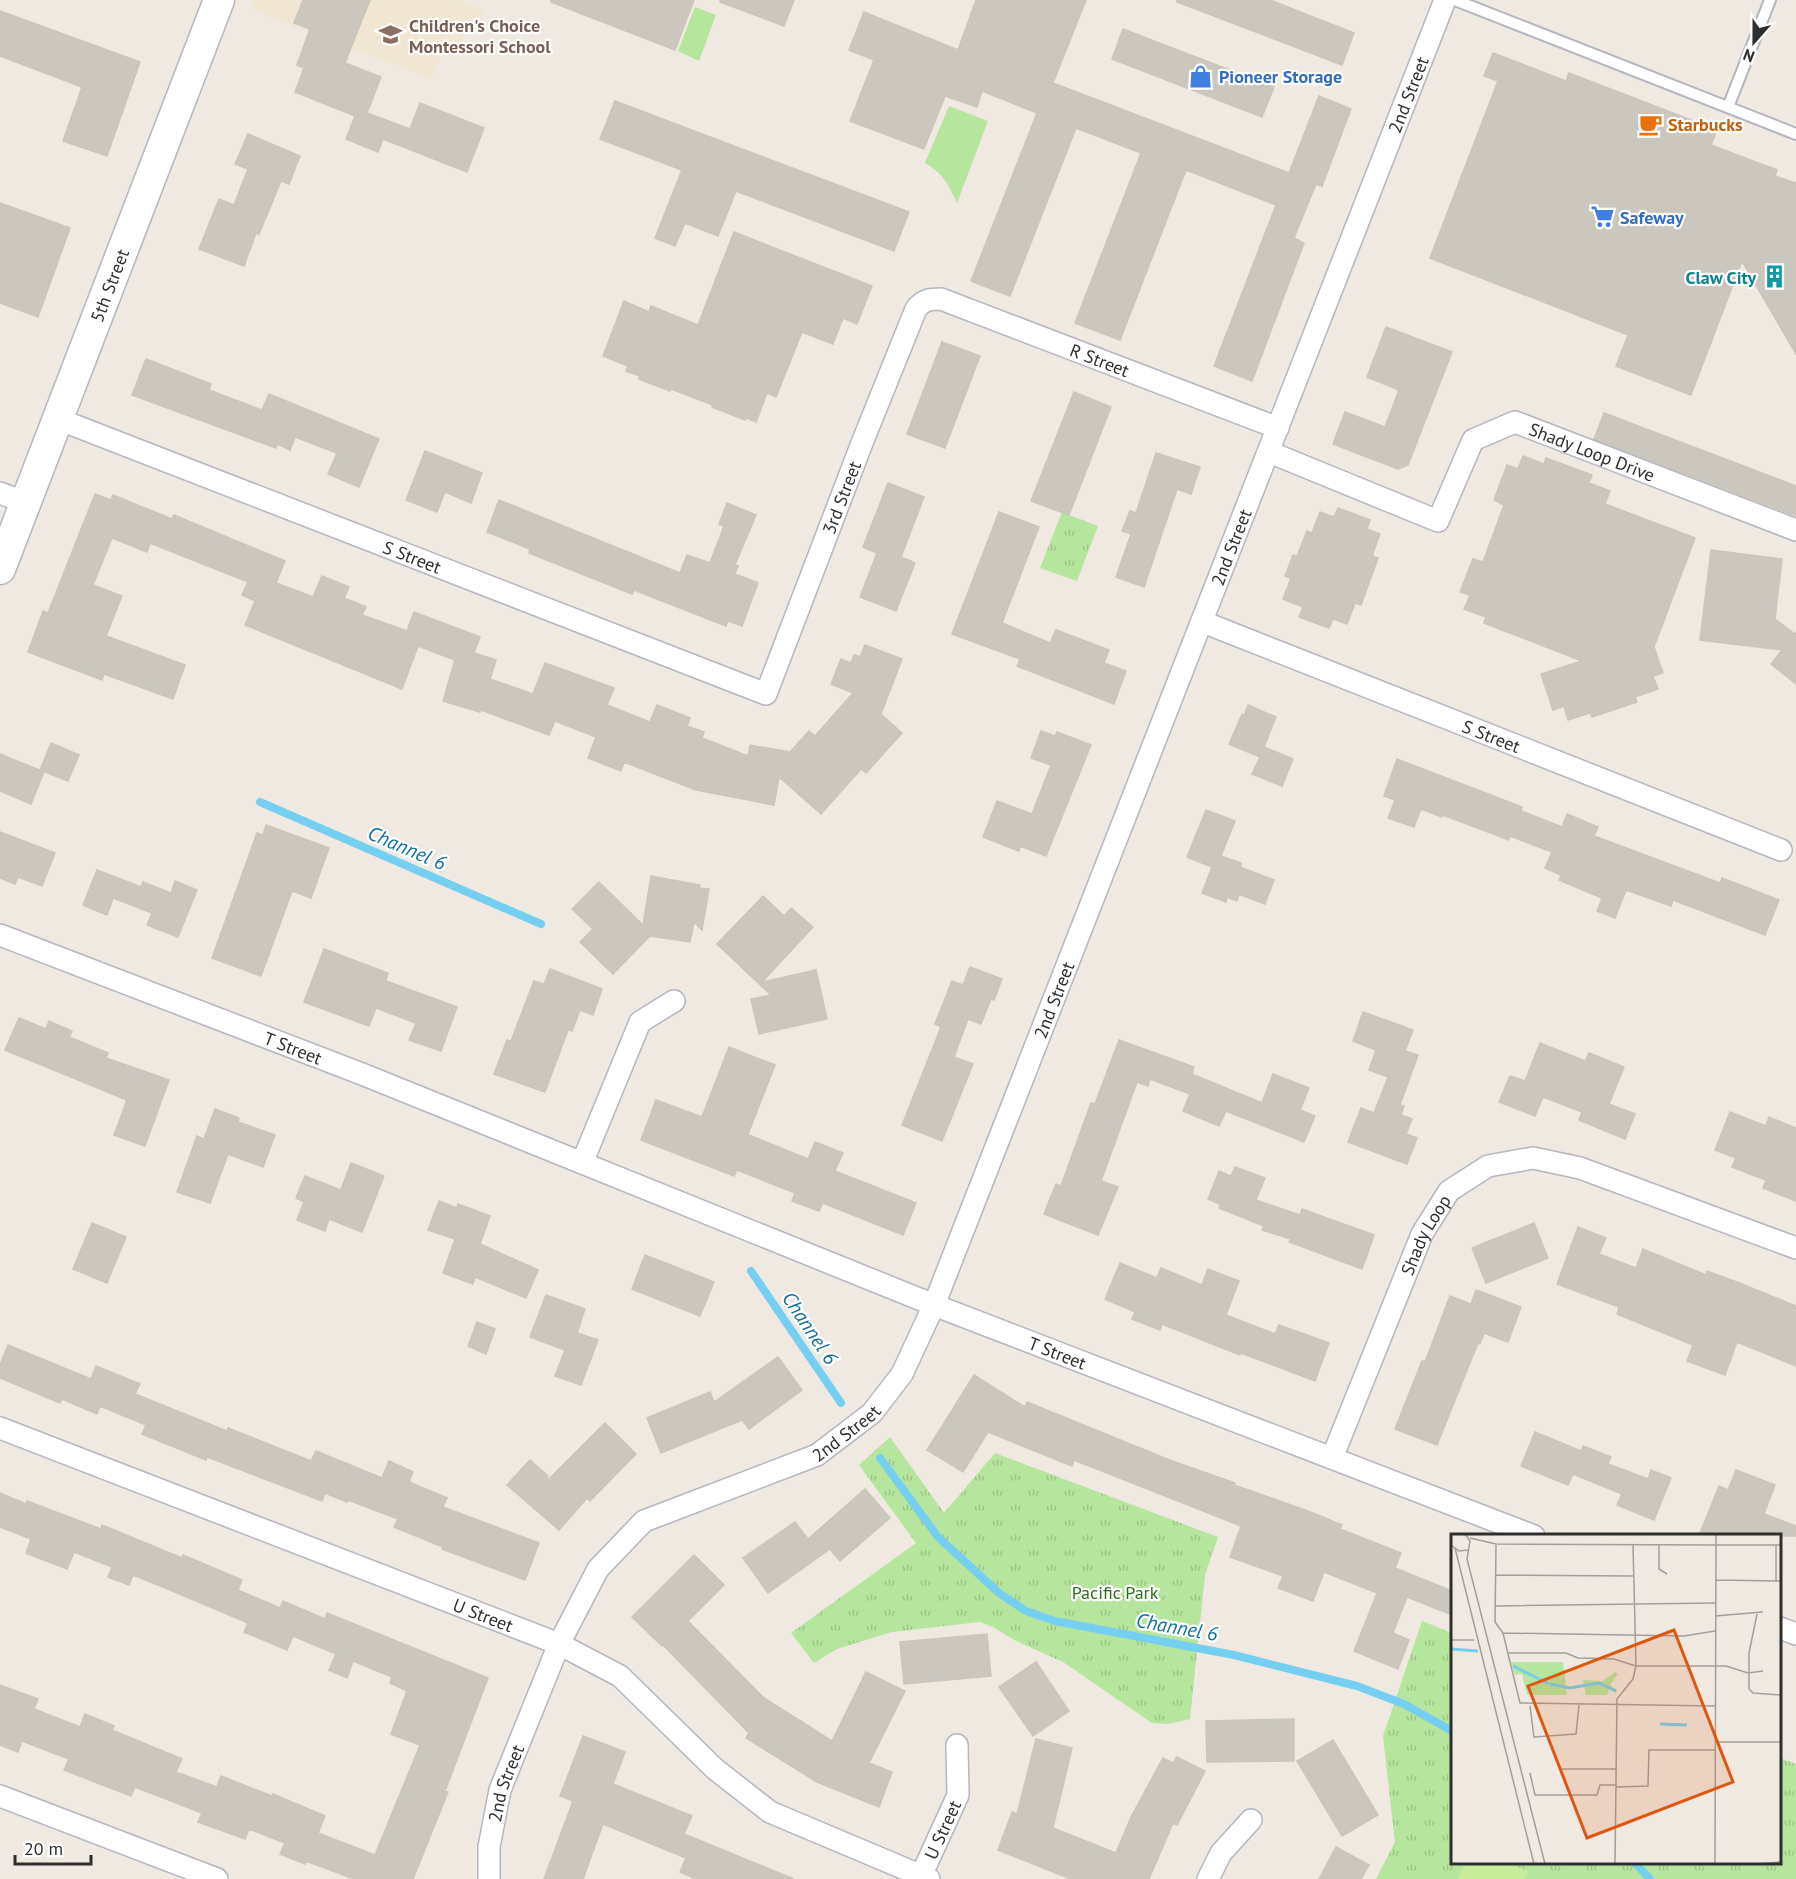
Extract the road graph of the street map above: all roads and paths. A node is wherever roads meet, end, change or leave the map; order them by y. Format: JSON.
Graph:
{"nodes":[{"id":1,"x":219,"y":0,"type":"edge"},
{"id":2,"x":1445,"y":0,"type":"edge"},
{"id":3,"x":1455,"y":0,"type":"edge"},
{"id":4,"x":1770,"y":0,"type":"edge"},
{"id":5,"x":1728,"y":107,"type":"junction"},
{"id":6,"x":1796,"y":134,"type":"edge"},
{"id":7,"x":922,"y":302,"type":"joint"},
{"id":8,"x":58,"y":419,"type":"junction"},
{"id":9,"x":1278,"y":428,"type":"junction"},
{"id":10,"x":1269,"y":452,"type":"junction"},
{"id":11,"x":13,"y":498,"type":"edge"},
{"id":12,"x":1796,"y":530,"type":"edge"},
{"id":13,"x":0,"y":569,"type":"edge"},
{"id":14,"x":1203,"y":622,"type":"junction"},
{"id":15,"x":766,"y":694,"type":"joint"},
{"id":16,"x":1781,"y":850,"type":"dead end"},
{"id":17,"x":0,"y":935,"type":"edge"},
{"id":18,"x":674,"y":1001,"type":"dead end"},
{"id":19,"x":582,"y":1163,"type":"junction"},
{"id":20,"x":1796,"y":1248,"type":"edge"},
{"id":21,"x":933,"y":1305,"type":"junction"},
{"id":22,"x":0,"y":1428,"type":"edge"},
{"id":23,"x":1332,"y":1458,"type":"junction"},
{"id":24,"x":1529,"y":1534,"type":"edge"},
{"id":25,"x":1781,"y":1629,"type":"edge"},
{"id":26,"x":1796,"y":1634,"type":"edge"},
{"id":27,"x":559,"y":1644,"type":"junction"},
{"id":28,"x":957,"y":1745,"type":"dead end"},
{"id":29,"x":0,"y":1796,"type":"edge"},
{"id":30,"x":1251,"y":1820,"type":"dead end"},
{"id":31,"x":925,"y":1877,"type":"edge"},
{"id":32,"x":217,"y":1879,"type":"edge"},
{"id":33,"x":489,"y":1879,"type":"edge"},
{"id":34,"x":1208,"y":1879,"type":"edge"}],
"edges":[{"from":1,"to":8,"type":"main road","name":"5th Street"},
{"from":2,"to":9,"type":"street","name":"2nd Street"},
{"from":3,"to":5,"type":"lane"},
{"from":4,"to":5,"type":"lane"},
{"from":5,"to":6,"type":"lane"},
{"from":7,"to":9,"type":"street","name":"R Street"},
{"from":7,"to":15,"type":"street","name":"3rd Street"},
{"from":8,"to":11,"type":"main road","name":"5th Street"},
{"from":8,"to":15,"type":"street","name":"S Street"},
{"from":9,"to":10,"type":"street","name":"2nd Street"},
{"from":10,"to":12,"type":"street","name":"Shady Loop Drive"},
{"from":10,"to":14,"type":"street","name":"2nd Street"},
{"from":11,"to":13,"type":"main road","name":"5th Street"},
{"from":14,"to":16,"type":"street","name":"S Street"},
{"from":14,"to":21,"type":"street","name":"2nd Street"},
{"from":17,"to":19,"type":"street","name":"T Street"},
{"from":18,"to":19,"type":"street"},
{"from":19,"to":21,"type":"street","name":"T Street"},
{"from":20,"to":23,"type":"street","name":"Shady Loop"},
{"from":21,"to":23,"type":"street","name":"T Street"},
{"from":21,"to":27,"type":"street","name":"2nd Street"},
{"from":22,"to":27,"type":"street","name":"U Street"},
{"from":23,"to":24,"type":"street","name":"T Street"},
{"from":25,"to":26,"type":"street"},
{"from":27,"to":31,"type":"street","name":"U Street"},
{"from":27,"to":33,"type":"street","name":"2nd Street"},
{"from":28,"to":31,"type":"street","name":"U Street"},
{"from":29,"to":32,"type":"street"},
{"from":30,"to":34,"type":"street"}]}
